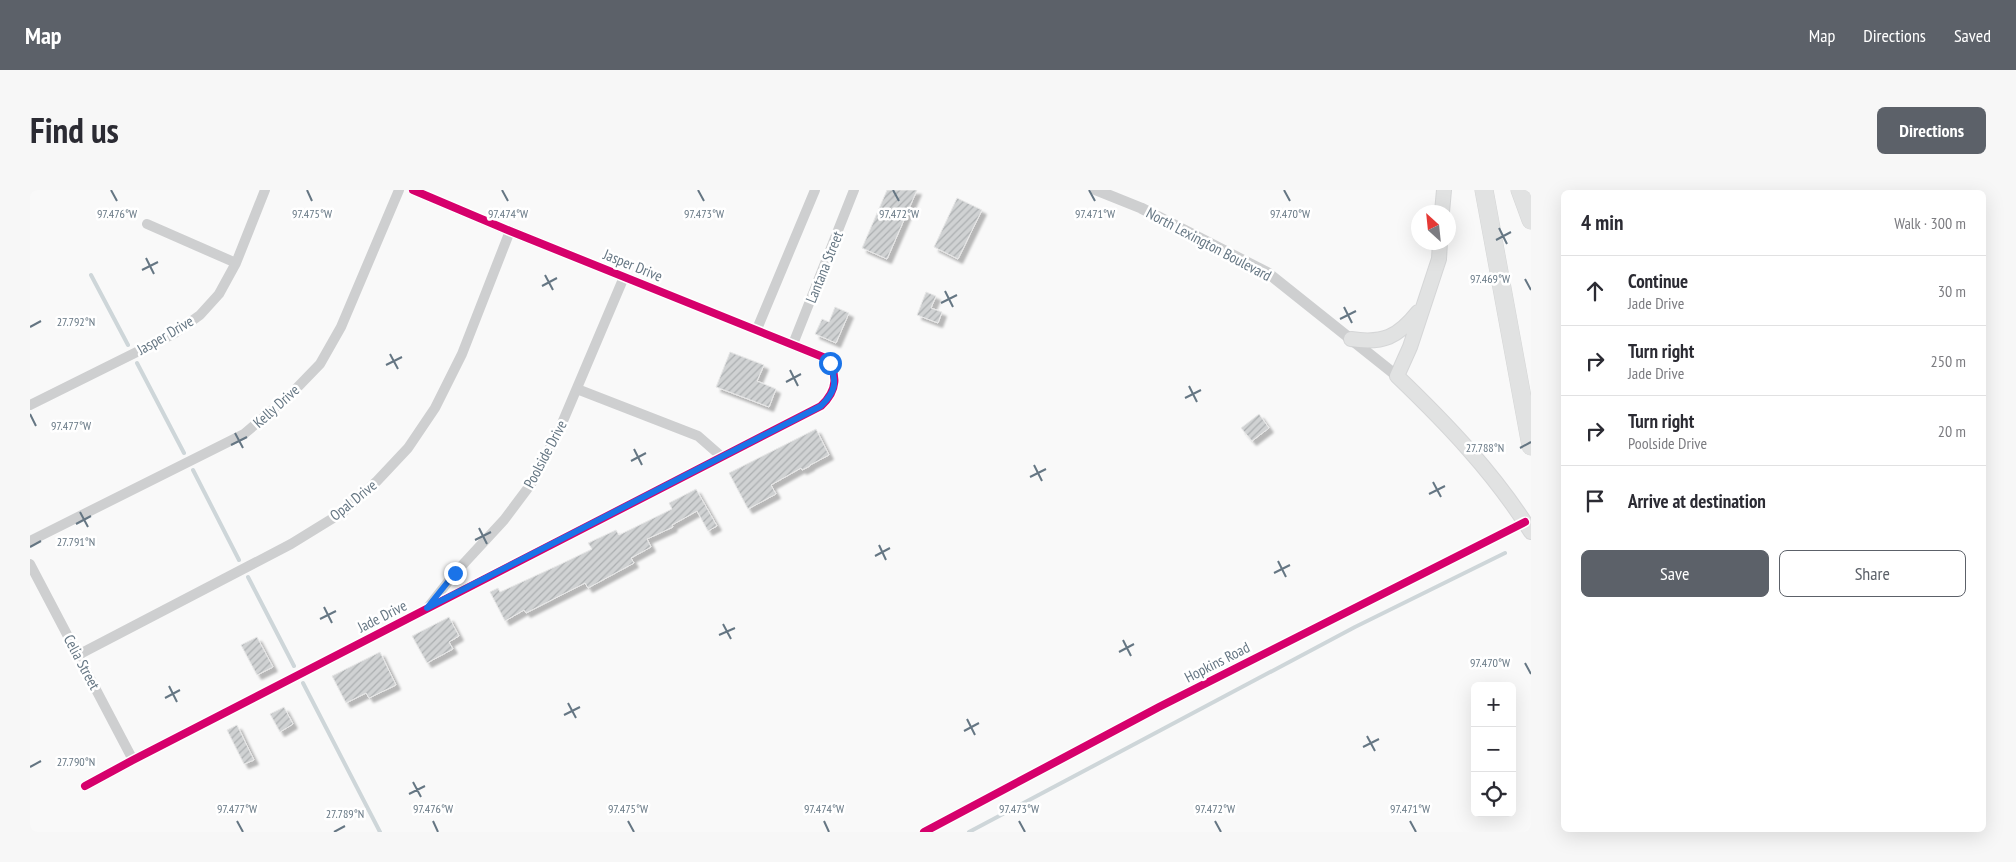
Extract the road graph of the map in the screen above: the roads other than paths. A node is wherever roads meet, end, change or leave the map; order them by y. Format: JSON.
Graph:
{"nodes":[{"id":1,"x":266,"y":190,"type":"edge"},
{"id":2,"x":399,"y":190,"type":"edge"},
{"id":3,"x":413,"y":190,"type":"edge"},
{"id":4,"x":815,"y":190,"type":"edge"},
{"id":5,"x":854,"y":190,"type":"edge"},
{"id":6,"x":1096,"y":190,"type":"edge"},
{"id":7,"x":1444,"y":190,"type":"edge"},
{"id":8,"x":1484,"y":190,"type":"edge"},
{"id":9,"x":1520,"y":190,"type":"edge"},
{"id":10,"x":1443,"y":205,"type":"edge"},
{"id":11,"x":1531,"y":220,"type":"edge"},
{"id":12,"x":147,"y":224,"type":"dead end"},
{"id":13,"x":510,"y":231,"type":"junction"},
{"id":14,"x":1440,"y":250,"type":"edge"},
{"id":15,"x":236,"y":263,"type":"junction"},
{"id":16,"x":624,"y":277,"type":"junction"},
{"id":17,"x":1424,"y":306,"type":"junction"},
{"id":18,"x":757,"y":329,"type":"junction"},
{"id":19,"x":1350,"y":339,"type":"junction"},
{"id":20,"x":794,"y":344,"type":"junction"},
{"id":21,"x":834,"y":375,"type":"joint"},
{"id":22,"x":1397,"y":376,"type":"junction"},
{"id":23,"x":577,"y":389,"type":"junction"},
{"id":24,"x":30,"y":405,"type":"edge"},
{"id":25,"x":1531,"y":446,"type":"edge"},
{"id":26,"x":722,"y":457,"type":"junction"},
{"id":27,"x":1528,"y":527,"type":"edge"},
{"id":28,"x":30,"y":541,"type":"edge"},
{"id":29,"x":30,"y":564,"type":"edge"},
{"id":30,"x":427,"y":608,"type":"junction"},
{"id":31,"x":78,"y":654,"type":"junction"},
{"id":32,"x":133,"y":760,"type":"junction"},
{"id":33,"x":85,"y":786,"type":"dead end"},
{"id":34,"x":924,"y":832,"type":"edge"}],
"edges":[{"from":1,"to":15,"type":"street","name":"Jasper Drive"},
{"from":2,"to":28,"type":"street","name":"Kelly Drive"},
{"from":3,"to":13,"type":"street","name":"Jasper Drive"},
{"from":4,"to":18,"type":"street"},
{"from":5,"to":20,"type":"street","name":"Lantana Street"},
{"from":6,"to":19,"type":"street","name":"North Lexington Boulevard"},
{"from":7,"to":10,"type":"main road"},
{"from":8,"to":25,"type":"highway"},
{"from":9,"to":11,"type":"highway"},
{"from":12,"to":15,"type":"street"},
{"from":13,"to":16,"type":"street","name":"Jasper Drive"},
{"from":13,"to":31,"type":"street","name":"Opal Drive"},
{"from":14,"to":17,"type":"main road"},
{"from":15,"to":24,"type":"street","name":"Jasper Drive"},
{"from":16,"to":18,"type":"street","name":"Jasper Drive"},
{"from":16,"to":23,"type":"street","name":"Poolside Drive"},
{"from":17,"to":19,"type":"main road"},
{"from":17,"to":22,"type":"main road"},
{"from":18,"to":20,"type":"street","name":"Jasper Drive"},
{"from":19,"to":22,"type":"street","name":"North Lexington Boulevard"},
{"from":20,"to":21,"type":"street","name":"Jasper Drive"},
{"from":21,"to":26,"type":"street","name":"Jade Drive"},
{"from":22,"to":27,"type":"main road","name":"North Lexington Boulevard"},
{"from":23,"to":26,"type":"street"},
{"from":23,"to":30,"type":"street","name":"Poolside Drive"},
{"from":26,"to":30,"type":"street","name":"Jade Drive"},
{"from":27,"to":34,"type":"street","name":"Hopkins Road"},
{"from":29,"to":31,"type":"street","name":"Celia Street"},
{"from":30,"to":32,"type":"street","name":"Jade Drive"},
{"from":31,"to":32,"type":"street","name":"Celia Street"},
{"from":32,"to":33,"type":"street","name":"Jade Drive"}]}
